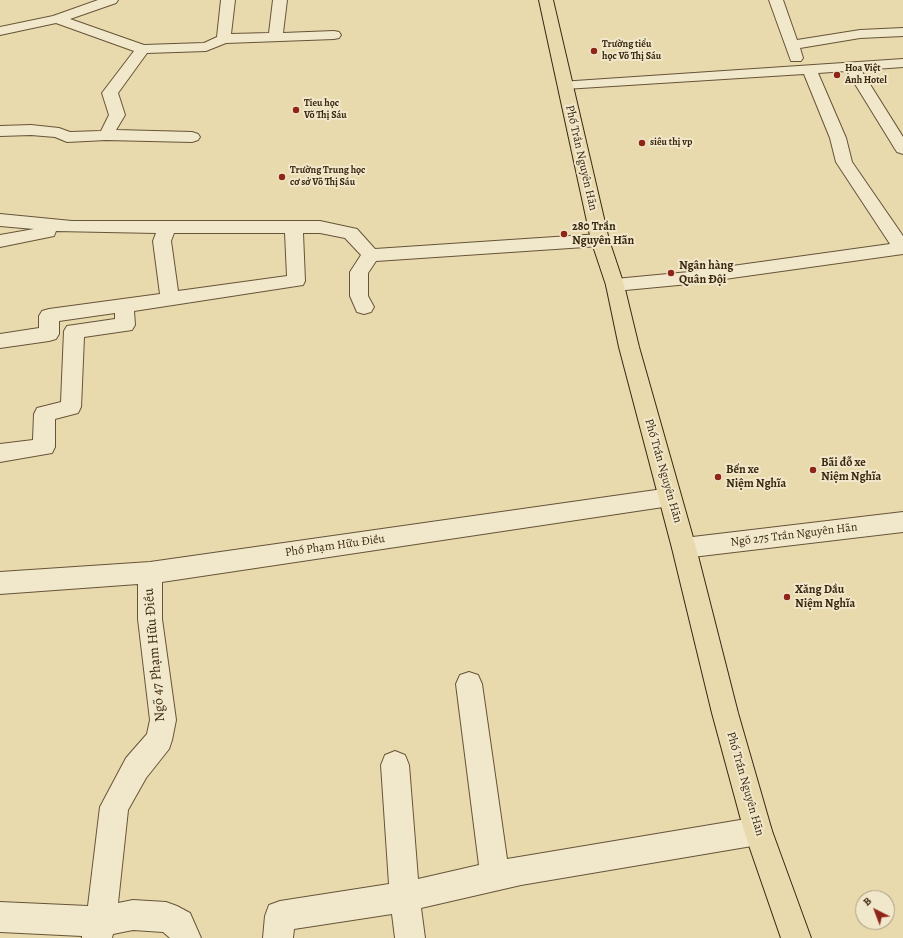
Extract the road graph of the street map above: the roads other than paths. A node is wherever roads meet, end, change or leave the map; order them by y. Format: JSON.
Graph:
{"nodes":[{"id":1,"x":111,"y":0,"type":"edge"},
{"id":2,"x":228,"y":0,"type":"edge"},
{"id":3,"x":280,"y":0,"type":"edge"},
{"id":4,"x":546,"y":0,"type":"edge"},
{"id":5,"x":776,"y":0,"type":"edge"},
{"id":6,"x":57,"y":19,"type":"junction"},
{"id":7,"x":0,"y":31,"type":"edge"},
{"id":8,"x":903,"y":32,"type":"edge"},
{"id":9,"x":334,"y":35,"type":"dead end"},
{"id":10,"x":275,"y":37,"type":"junction"},
{"id":11,"x":224,"y":39,"type":"junction"},
{"id":12,"x":790,"y":45,"type":"junction"},
{"id":13,"x":143,"y":49,"type":"junction"},
{"id":14,"x":903,"y":63,"type":"edge"},
{"id":15,"x":852,"y":66,"type":"junction"},
{"id":16,"x":805,"y":69,"type":"junction"},
{"id":17,"x":565,"y":85,"type":"junction"},
{"id":18,"x":903,"y":123,"type":"edge"},
{"id":19,"x":886,"y":124,"type":"junction"},
{"id":20,"x":0,"y":131,"type":"edge"},
{"id":21,"x":106,"y":135,"type":"junction"},
{"id":22,"x":192,"y":137,"type":"dead end"},
{"id":23,"x":903,"y":149,"type":"edge"},
{"id":24,"x":0,"y":220,"type":"edge"},
{"id":25,"x":72,"y":227,"type":"junction"},
{"id":26,"x":294,"y":227,"type":"junction"},
{"id":27,"x":167,"y":228,"type":"junction"},
{"id":28,"x":600,"y":240,"type":"junction"},
{"id":29,"x":0,"y":241,"type":"edge"},
{"id":30,"x":903,"y":248,"type":"edge"},
{"id":31,"x":371,"y":255,"type":"junction"},
{"id":32,"x":615,"y":284,"type":"junction"},
{"id":33,"x":170,"y":298,"type":"junction"},
{"id":34,"x":124,"y":305,"type":"junction"},
{"id":35,"x":364,"y":308,"type":"dead end"},
{"id":36,"x":0,"y":341,"type":"edge"},
{"id":37,"x":0,"y":453,"type":"edge"},
{"id":38,"x":670,"y":497,"type":"junction"},
{"id":39,"x":903,"y":522,"type":"edge"},
{"id":40,"x":684,"y":548,"type":"junction"},
{"id":41,"x":150,"y":573,"type":"junction"},
{"id":42,"x":0,"y":584,"type":"edge"},
{"id":43,"x":469,"y":684,"type":"dead end"},
{"id":44,"x":395,"y":766,"type":"dead end"},
{"id":45,"x":758,"y":830,"type":"junction"},
{"id":46,"x":495,"y":876,"type":"junction"},
{"id":47,"x":405,"y":897,"type":"junction"},
{"id":48,"x":0,"y":917,"type":"edge"},
{"id":49,"x":99,"y":930,"type":"edge"},
{"id":50,"x":186,"y":938,"type":"edge"},
{"id":51,"x":278,"y":938,"type":"edge"},
{"id":52,"x":410,"y":938,"type":"edge"},
{"id":53,"x":796,"y":938,"type":"edge"}],
"edges":[{"from":1,"to":6,"type":"street"},
{"from":2,"to":11,"type":"street"},
{"from":3,"to":10,"type":"street"},
{"from":4,"to":17,"type":"main road","name":"Phố Trần Nguyên Hãn"},
{"from":5,"to":12,"type":"street"},
{"from":6,"to":7,"type":"street"},
{"from":6,"to":13,"type":"street"},
{"from":8,"to":12,"type":"street"},
{"from":9,"to":10,"type":"street"},
{"from":10,"to":11,"type":"street"},
{"from":11,"to":13,"type":"street"},
{"from":12,"to":16,"type":"street"},
{"from":13,"to":21,"type":"street"},
{"from":14,"to":15,"type":"street"},
{"from":15,"to":16,"type":"street"},
{"from":15,"to":19,"type":"street"},
{"from":16,"to":17,"type":"street"},
{"from":16,"to":30,"type":"street"},
{"from":17,"to":28,"type":"main road","name":"Phố Trần Nguyên Hãn"},
{"from":18,"to":19,"type":"street"},
{"from":19,"to":23,"type":"street"},
{"from":20,"to":21,"type":"street"},
{"from":21,"to":22,"type":"street"},
{"from":24,"to":25,"type":"street"},
{"from":25,"to":27,"type":"street"},
{"from":25,"to":29,"type":"street"},
{"from":26,"to":27,"type":"street"},
{"from":26,"to":31,"type":"street"},
{"from":26,"to":33,"type":"street"},
{"from":27,"to":33,"type":"street"},
{"from":28,"to":31,"type":"street"},
{"from":28,"to":32,"type":"main road","name":"Phố Trần Nguyên Hãn"},
{"from":30,"to":32,"type":"street"},
{"from":31,"to":35,"type":"street"},
{"from":32,"to":38,"type":"main road","name":"Phố Trần Nguyên Hãn"},
{"from":33,"to":34,"type":"street"},
{"from":34,"to":36,"type":"street"},
{"from":34,"to":37,"type":"street"},
{"from":38,"to":40,"type":"main road","name":"Phố Trần Nguyên Hãn"},
{"from":38,"to":41,"type":"street","name":"Phố Phạm Hữu Điều"},
{"from":39,"to":40,"type":"street","name":"Ngõ 275 Trần Nguyên Hãn"},
{"from":40,"to":45,"type":"main road","name":"Phố Trần Nguyên Hãn"},
{"from":41,"to":42,"type":"street","name":"Phố Phạm Hữu Điều"},
{"from":41,"to":49,"type":"street","name":"Ngõ 47 Phạm Hữu Điều"},
{"from":43,"to":46,"type":"street"},
{"from":44,"to":47,"type":"street"},
{"from":45,"to":46,"type":"street"},
{"from":45,"to":53,"type":"main road","name":"Phố Trần Nguyên Hãn"},
{"from":46,"to":47,"type":"street"},
{"from":47,"to":51,"type":"street"},
{"from":47,"to":52,"type":"street"},
{"from":48,"to":49,"type":"street"},
{"from":49,"to":50,"type":"street"}]}
